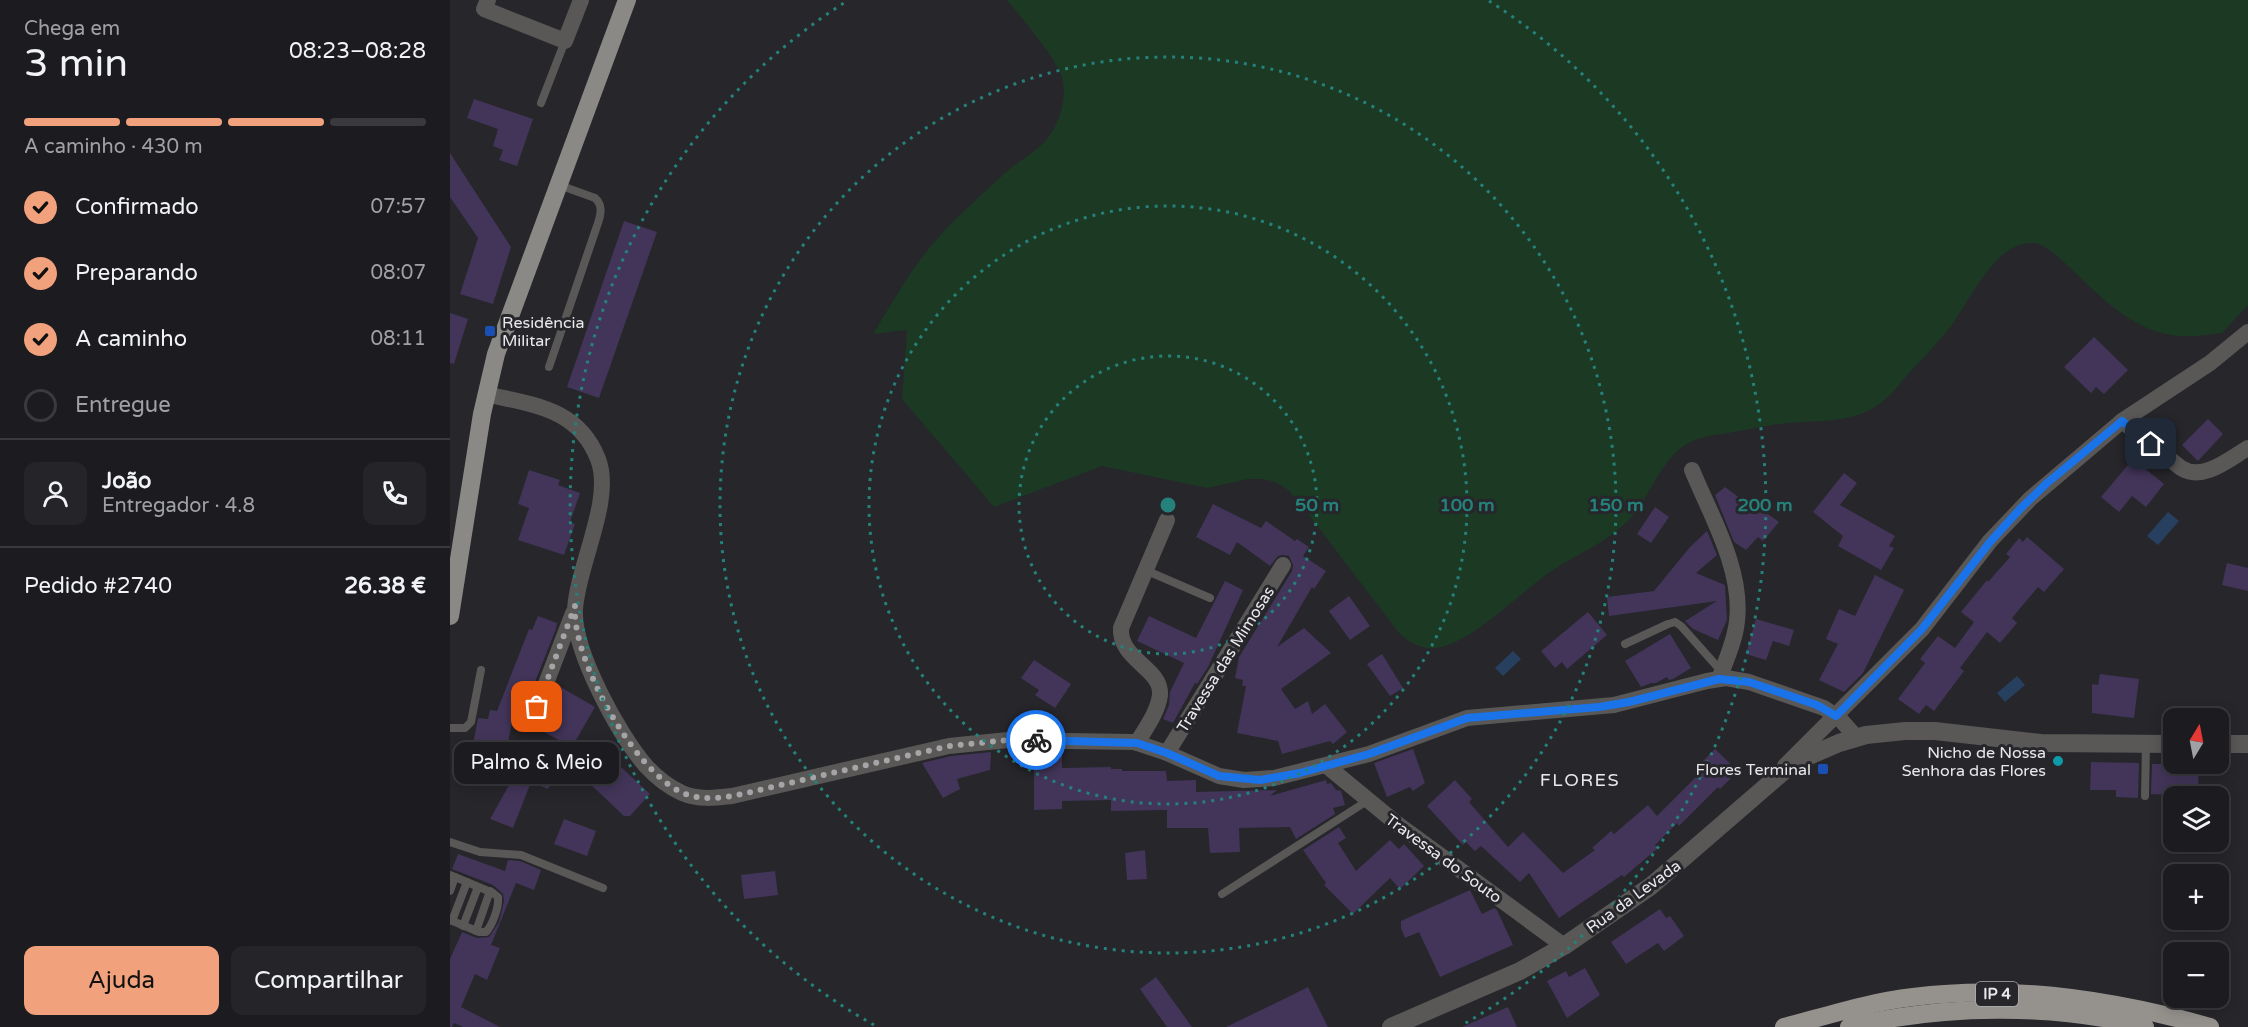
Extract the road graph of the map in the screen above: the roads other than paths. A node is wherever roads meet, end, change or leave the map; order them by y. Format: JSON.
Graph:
{"nodes":[{"id":1,"x":488,"y":0,"type":"edge"},
{"id":2,"x":581,"y":0,"type":"edge"},
{"id":3,"x":627,"y":0,"type":"edge"},
{"id":4,"x":565,"y":41,"type":"junction"},
{"id":5,"x":541,"y":103,"type":"dead end"},
{"id":6,"x":559,"y":185,"type":"junction"},
{"id":7,"x":2248,"y":332,"type":"edge"},
{"id":8,"x":549,"y":367,"type":"dead end"},
{"id":9,"x":486,"y":394,"type":"junction"},
{"id":10,"x":2122,"y":421,"type":"junction"},
{"id":11,"x":2248,"y":448,"type":"edge"},
{"id":12,"x":1692,"y":470,"type":"dead end"},
{"id":13,"x":1167,"y":520,"type":"dead end"},
{"id":14,"x":1283,"y":565,"type":"dead end"},
{"id":15,"x":1145,"y":570,"type":"junction"},
{"id":16,"x":1210,"y":598,"type":"dead end"},
{"id":17,"x":575,"y":606,"type":"junction"},
{"id":18,"x":450,"y":616,"type":"edge"},
{"id":19,"x":1625,"y":644,"type":"dead end"},
{"id":20,"x":481,"y":670,"type":"dead end"},
{"id":21,"x":1720,"y":676,"type":"junction"},
{"id":22,"x":537,"y":707,"type":"dead end"},
{"id":23,"x":1836,"y":716,"type":"junction"},
{"id":24,"x":450,"y":728,"type":"edge"},
{"id":25,"x":1856,"y":737,"type":"junction"},
{"id":26,"x":1137,"y":743,"type":"junction"},
{"id":27,"x":2146,"y":744,"type":"junction"},
{"id":28,"x":2163,"y":744,"type":"edge"},
{"id":29,"x":2229,"y":744,"type":"edge"},
{"id":30,"x":2248,"y":744,"type":"edge"},
{"id":31,"x":1167,"y":753,"type":"junction"},
{"id":32,"x":1327,"y":766,"type":"junction"},
{"id":33,"x":1756,"y":794,"type":"junction"},
{"id":34,"x":2145,"y":796,"type":"dead end"},
{"id":35,"x":1367,"y":801,"type":"junction"},
{"id":36,"x":450,"y":842,"type":"edge"},
{"id":37,"x":453,"y":876,"type":"edge"},
{"id":38,"x":466,"y":882,"type":"junction"},
{"id":39,"x":478,"y":887,"type":"junction"},
{"id":40,"x":603,"y":888,"type":"dead end"},
{"id":41,"x":450,"y":891,"type":"edge"},
{"id":42,"x":1222,"y":894,"type":"dead end"},
{"id":43,"x":451,"y":921,"type":"edge"},
{"id":44,"x":463,"y":926,"type":"junction"},
{"id":45,"x":1564,"y":946,"type":"junction"},
{"id":46,"x":1391,"y":1027,"type":"edge"},
{"id":47,"x":1784,"y":1027,"type":"edge"},
{"id":48,"x":1849,"y":1027,"type":"edge"},
{"id":49,"x":2145,"y":1027,"type":"edge"},
{"id":50,"x":2210,"y":1027,"type":"edge"}],
"edges":[{"from":1,"to":4,"type":"street"},
{"from":2,"to":4,"type":"street"},
{"from":3,"to":6,"type":"main road"},
{"from":4,"to":5,"type":"lane"},
{"from":6,"to":8,"type":"lane"},
{"from":6,"to":9,"type":"main road"},
{"from":7,"to":10,"type":"street"},
{"from":9,"to":17,"type":"street"},
{"from":9,"to":18,"type":"main road"},
{"from":10,"to":11,"type":"street"},
{"from":10,"to":23,"type":"street"},
{"from":12,"to":21,"type":"street"},
{"from":13,"to":15,"type":"street"},
{"from":14,"to":31,"type":"street","name":"Travessa das Mimosas"},
{"from":15,"to":16,"type":"lane"},
{"from":15,"to":26,"type":"street"},
{"from":17,"to":22,"type":"street"},
{"from":17,"to":26,"type":"street"},
{"from":19,"to":21,"type":"lane"},
{"from":20,"to":24,"type":"lane"},
{"from":21,"to":23,"type":"street"},
{"from":21,"to":32,"type":"street"},
{"from":23,"to":25,"type":"street"},
{"from":23,"to":33,"type":"street"},
{"from":25,"to":27,"type":"street","name":"Rua da Levada"},
{"from":25,"to":33,"type":"street","name":"Rua da Levada"},
{"from":26,"to":31,"type":"street"},
{"from":27,"to":28,"type":"street","name":"Rua da Levada"},
{"from":27,"to":34,"type":"lane"},
{"from":29,"to":30,"type":"street"},
{"from":31,"to":32,"type":"street"},
{"from":32,"to":35,"type":"street","name":"Travessa do Souto"},
{"from":33,"to":45,"type":"street","name":"Rua da Levada"},
{"from":35,"to":42,"type":"lane"},
{"from":35,"to":45,"type":"street","name":"Travessa do Souto"},
{"from":36,"to":40,"type":"lane"},
{"from":37,"to":38,"type":"lane"},
{"from":37,"to":41,"type":"lane"},
{"from":38,"to":39,"type":"lane"},
{"from":38,"to":43,"type":"lane"},
{"from":39,"to":44,"type":"lane"},
{"from":39,"to":44,"type":"lane"},
{"from":43,"to":44,"type":"lane"},
{"from":45,"to":46,"type":"street","name":"Rua da Levada"},
{"from":47,"to":50,"type":"highway","number":"IP 4"},
{"from":48,"to":49,"type":"highway","number":"IP 4"}]}
